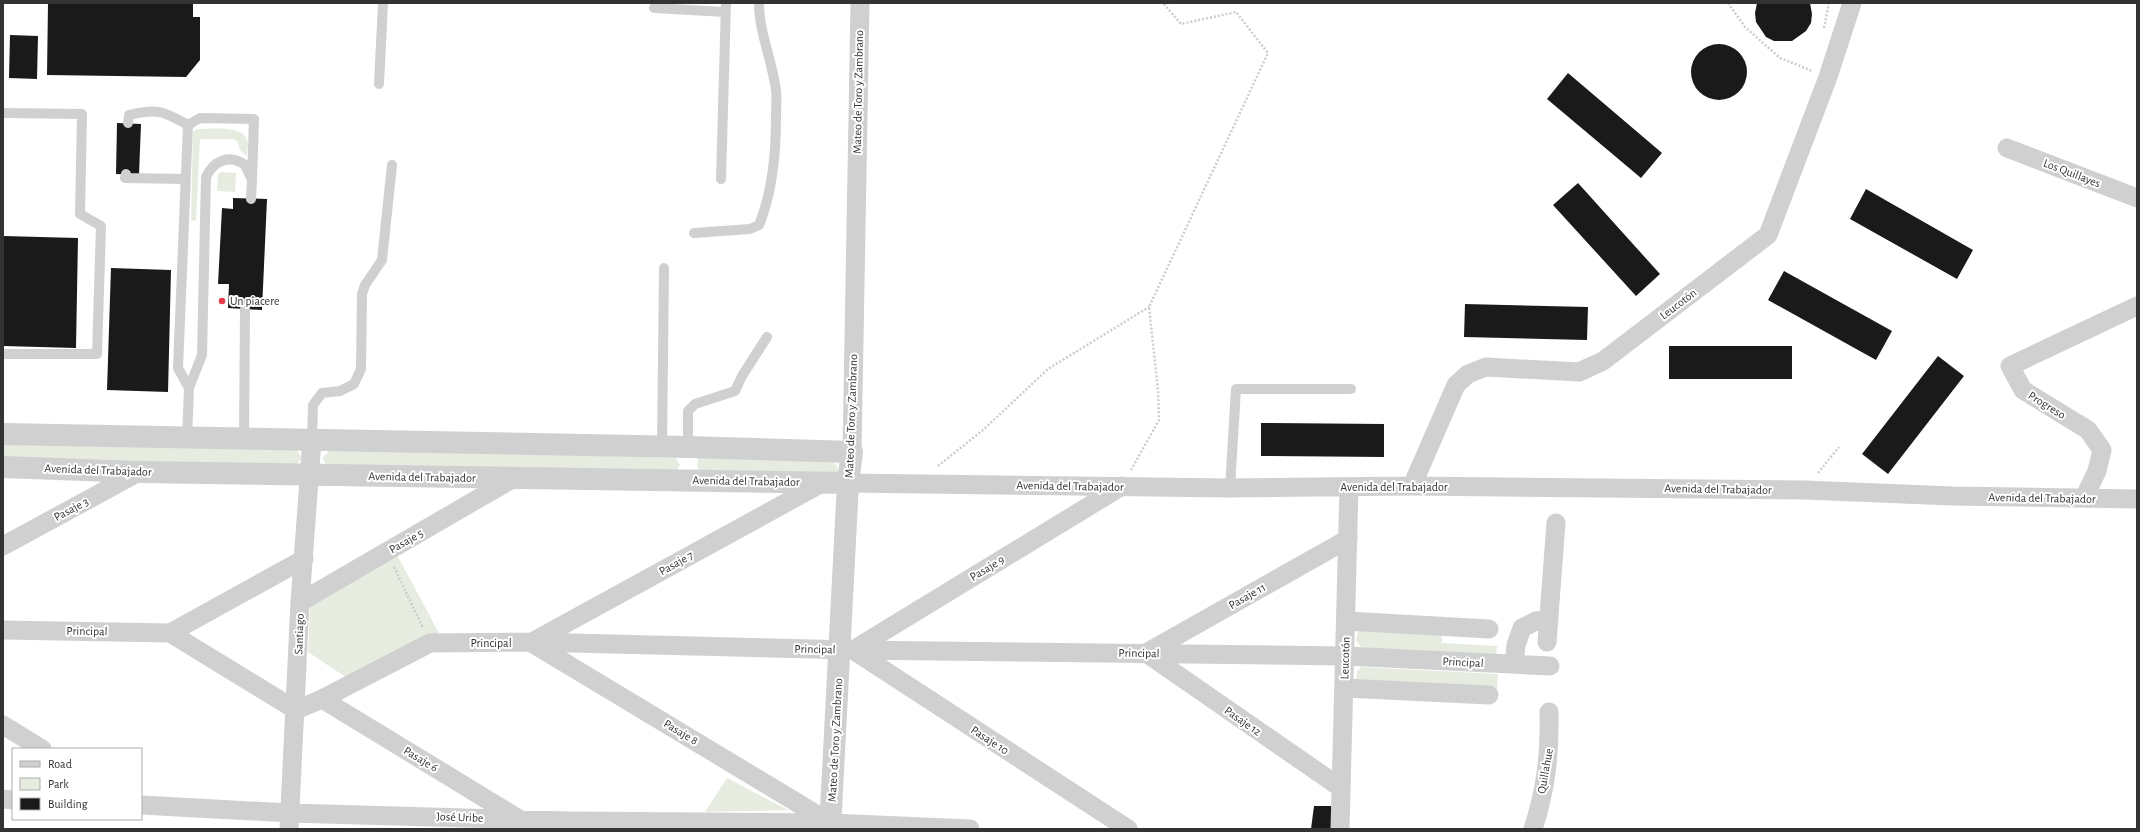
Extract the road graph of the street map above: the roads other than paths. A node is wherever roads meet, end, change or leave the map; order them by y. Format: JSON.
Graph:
{"nodes":[{"id":1,"x":383,"y":3,"type":"edge"},
{"id":2,"x":759,"y":3,"type":"edge"},
{"id":3,"x":860,"y":3,"type":"edge"},
{"id":4,"x":1852,"y":3,"type":"edge"},
{"id":5,"x":654,"y":8,"type":"dead end"},
{"id":6,"x":726,"y":8,"type":"edge"},
{"id":7,"x":379,"y":84,"type":"dead end"},
{"id":8,"x":3,"y":113,"type":"edge"},
{"id":9,"x":128,"y":123,"type":"dead end"},
{"id":10,"x":188,"y":125,"type":"junction"},
{"id":11,"x":2007,"y":148,"type":"dead end"},
{"id":12,"x":392,"y":165,"type":"dead end"},
{"id":13,"x":126,"y":174,"type":"dead end"},
{"id":14,"x":186,"y":179,"type":"junction"},
{"id":15,"x":720,"y":179,"type":"dead end"},
{"id":16,"x":252,"y":180,"type":"junction"},
{"id":17,"x":2137,"y":198,"type":"edge"},
{"id":18,"x":251,"y":199,"type":"dead end"},
{"id":19,"x":694,"y":233,"type":"dead end"},
{"id":20,"x":664,"y":268,"type":"dead end"},
{"id":21,"x":2137,"y":306,"type":"edge"},
{"id":22,"x":245,"y":309,"type":"dead end"},
{"id":23,"x":767,"y":337,"type":"dead end"},
{"id":24,"x":3,"y":354,"type":"edge"},
{"id":25,"x":189,"y":388,"type":"junction"},
{"id":26,"x":1351,"y":390,"type":"dead end"},
{"id":27,"x":3,"y":434,"type":"edge"},
{"id":28,"x":187,"y":438,"type":"junction"},
{"id":29,"x":244,"y":439,"type":"junction"},
{"id":30,"x":312,"y":440,"type":"junction"},
{"id":31,"x":662,"y":447,"type":"junction"},
{"id":32,"x":688,"y":447,"type":"junction"},
{"id":33,"x":852,"y":452,"type":"junction"},
{"id":34,"x":3,"y":467,"type":"edge"},
{"id":35,"x":139,"y":472,"type":"junction"},
{"id":36,"x":309,"y":475,"type":"junction"},
{"id":37,"x":512,"y":479,"type":"junction"},
{"id":38,"x":686,"y":480,"type":"junction"},
{"id":39,"x":822,"y":483,"type":"junction"},
{"id":40,"x":848,"y":483,"type":"junction"},
{"id":41,"x":1122,"y":486,"type":"junction"},
{"id":42,"x":1412,"y":486,"type":"junction"},
{"id":43,"x":1350,"y":487,"type":"junction"},
{"id":44,"x":1230,"y":488,"type":"junction"},
{"id":45,"x":2084,"y":498,"type":"junction"},
{"id":46,"x":2137,"y":499,"type":"edge"},
{"id":47,"x":1556,"y":523,"type":"dead end"},
{"id":48,"x":1348,"y":538,"type":"junction"},
{"id":49,"x":3,"y":546,"type":"edge"},
{"id":50,"x":304,"y":559,"type":"junction"},
{"id":51,"x":300,"y":602,"type":"junction"},
{"id":52,"x":1549,"y":620,"type":"junction"},
{"id":53,"x":1346,"y":621,"type":"junction"},
{"id":54,"x":1489,"y":629,"type":"dead end"},
{"id":55,"x":3,"y":630,"type":"edge"},
{"id":56,"x":170,"y":633,"type":"junction"},
{"id":57,"x":531,"y":642,"type":"junction"},
{"id":58,"x":1546,"y":642,"type":"dead end"},
{"id":59,"x":846,"y":650,"type":"junction"},
{"id":60,"x":1146,"y":653,"type":"junction"},
{"id":61,"x":1345,"y":656,"type":"junction"},
{"id":62,"x":1506,"y":664,"type":"junction"},
{"id":63,"x":1550,"y":666,"type":"dead end"},
{"id":64,"x":1344,"y":688,"type":"junction"},
{"id":65,"x":1489,"y":695,"type":"dead end"},
{"id":66,"x":322,"y":699,"type":"junction"},
{"id":67,"x":296,"y":710,"type":"junction"},
{"id":68,"x":1549,"y":712,"type":"dead end"},
{"id":69,"x":3,"y":725,"type":"edge"},
{"id":70,"x":40,"y":748,"type":"edge"},
{"id":71,"x":1341,"y":788,"type":"junction"},
{"id":72,"x":3,"y":799,"type":"edge"},
{"id":73,"x":142,"y":805,"type":"edge"},
{"id":74,"x":3,"y":809,"type":"edge"},
{"id":75,"x":520,"y":820,"type":"junction"},
{"id":76,"x":289,"y":821,"type":"edge"},
{"id":77,"x":402,"y":822,"type":"edge"},
{"id":78,"x":569,"y":825,"type":"edge"},
{"id":79,"x":830,"y":826,"type":"edge"},
{"id":80,"x":970,"y":829,"type":"edge"},
{"id":81,"x":1128,"y":829,"type":"edge"},
{"id":82,"x":1340,"y":829,"type":"edge"},
{"id":83,"x":1533,"y":829,"type":"edge"}],
"edges":[{"from":1,"to":7,"type":"lane"},
{"from":2,"to":19,"type":"lane"},
{"from":3,"to":33,"type":"street","name":"Mateo de Toro y Zambrano"},
{"from":4,"to":42,"type":"street","name":"Leucotón"},
{"from":5,"to":6,"type":"lane"},
{"from":6,"to":15,"type":"lane"},
{"from":8,"to":24,"type":"lane"},
{"from":9,"to":10,"type":"lane"},
{"from":10,"to":14,"type":"lane"},
{"from":10,"to":16,"type":"lane"},
{"from":11,"to":17,"type":"street","name":"Los Quillayes"},
{"from":12,"to":30,"type":"lane"},
{"from":13,"to":14,"type":"lane"},
{"from":14,"to":25,"type":"lane"},
{"from":16,"to":18,"type":"lane"},
{"from":16,"to":25,"type":"lane"},
{"from":20,"to":31,"type":"lane"},
{"from":21,"to":45,"type":"street","name":"Progreso"},
{"from":22,"to":29,"type":"lane"},
{"from":23,"to":32,"type":"lane"},
{"from":25,"to":28,"type":"lane"},
{"from":26,"to":44,"type":"lane"},
{"from":27,"to":28,"type":"street"},
{"from":28,"to":29,"type":"street"},
{"from":29,"to":30,"type":"street"},
{"from":30,"to":31,"type":"street"},
{"from":30,"to":36,"type":"street","name":"Santiago"},
{"from":31,"to":32,"type":"street"},
{"from":32,"to":33,"type":"street"},
{"from":32,"to":38,"type":"street"},
{"from":33,"to":40,"type":"street","name":"Mateo de Toro y Zambrano"},
{"from":34,"to":35,"type":"street","name":"Avenida del Trabajador"},
{"from":35,"to":36,"type":"street","name":"Avenida del Trabajador"},
{"from":35,"to":49,"type":"street","name":"Pasaje 3"},
{"from":36,"to":37,"type":"street","name":"Avenida del Trabajador"},
{"from":36,"to":50,"type":"street","name":"Santiago"},
{"from":37,"to":38,"type":"street","name":"Avenida del Trabajador"},
{"from":37,"to":51,"type":"street","name":"Pasaje 5"},
{"from":38,"to":39,"type":"street","name":"Avenida del Trabajador"},
{"from":39,"to":40,"type":"street","name":"Avenida del Trabajador"},
{"from":39,"to":57,"type":"street","name":"Pasaje 7"},
{"from":40,"to":41,"type":"street","name":"Avenida del Trabajador"},
{"from":40,"to":59,"type":"street","name":"Mateo de Toro y Zambrano"},
{"from":41,"to":44,"type":"street","name":"Avenida del Trabajador"},
{"from":41,"to":59,"type":"street","name":"Pasaje 9"},
{"from":42,"to":43,"type":"street","name":"Avenida del Trabajador"},
{"from":42,"to":45,"type":"street","name":"Avenida del Trabajador"},
{"from":43,"to":44,"type":"street","name":"Avenida del Trabajador"},
{"from":43,"to":48,"type":"street","name":"Leucotón"},
{"from":45,"to":46,"type":"street","name":"Avenida del Trabajador"},
{"from":47,"to":52,"type":"street"},
{"from":48,"to":53,"type":"street","name":"Leucotón"},
{"from":48,"to":60,"type":"street","name":"Pasaje 11"},
{"from":50,"to":51,"type":"street","name":"Santiago"},
{"from":50,"to":56,"type":"street","name":"Principal"},
{"from":51,"to":67,"type":"street","name":"Santiago"},
{"from":52,"to":58,"type":"street"},
{"from":52,"to":62,"type":"street"},
{"from":53,"to":54,"type":"street"},
{"from":53,"to":61,"type":"street","name":"Leucotón"},
{"from":55,"to":56,"type":"street","name":"Principal"},
{"from":56,"to":67,"type":"street"},
{"from":57,"to":59,"type":"street","name":"Principal"},
{"from":57,"to":66,"type":"street","name":"Principal"},
{"from":57,"to":79,"type":"street","name":"Pasaje 8"},
{"from":59,"to":60,"type":"street","name":"Principal"},
{"from":59,"to":79,"type":"street","name":"Mateo de Toro y Zambrano"},
{"from":59,"to":81,"type":"street","name":"Pasaje 10"},
{"from":60,"to":61,"type":"street","name":"Principal"},
{"from":60,"to":71,"type":"street","name":"Pasaje 12"},
{"from":61,"to":62,"type":"street","name":"Principal"},
{"from":61,"to":64,"type":"street","name":"Leucotón"},
{"from":62,"to":63,"type":"street","name":"Principal"},
{"from":64,"to":65,"type":"street"},
{"from":64,"to":71,"type":"street","name":"Leucotón"},
{"from":66,"to":67,"type":"street","name":"Principal"},
{"from":66,"to":75,"type":"street","name":"Pasaje 6"},
{"from":67,"to":76,"type":"street","name":"Santiago"},
{"from":68,"to":83,"type":"street","name":"Quillahue"},
{"from":69,"to":70,"type":"street"},
{"from":71,"to":82,"type":"street","name":"Leucotón"},
{"from":72,"to":74,"type":"street"},
{"from":73,"to":76,"type":"street","name":"José Uribe"},
{"from":75,"to":77,"type":"street","name":"José Uribe"},
{"from":75,"to":78,"type":"street","name":"José Uribe"},
{"from":76,"to":77,"type":"street","name":"José Uribe"},
{"from":78,"to":79,"type":"street","name":"José Uribe"},
{"from":79,"to":80,"type":"street","name":"José Uribe"}]}
